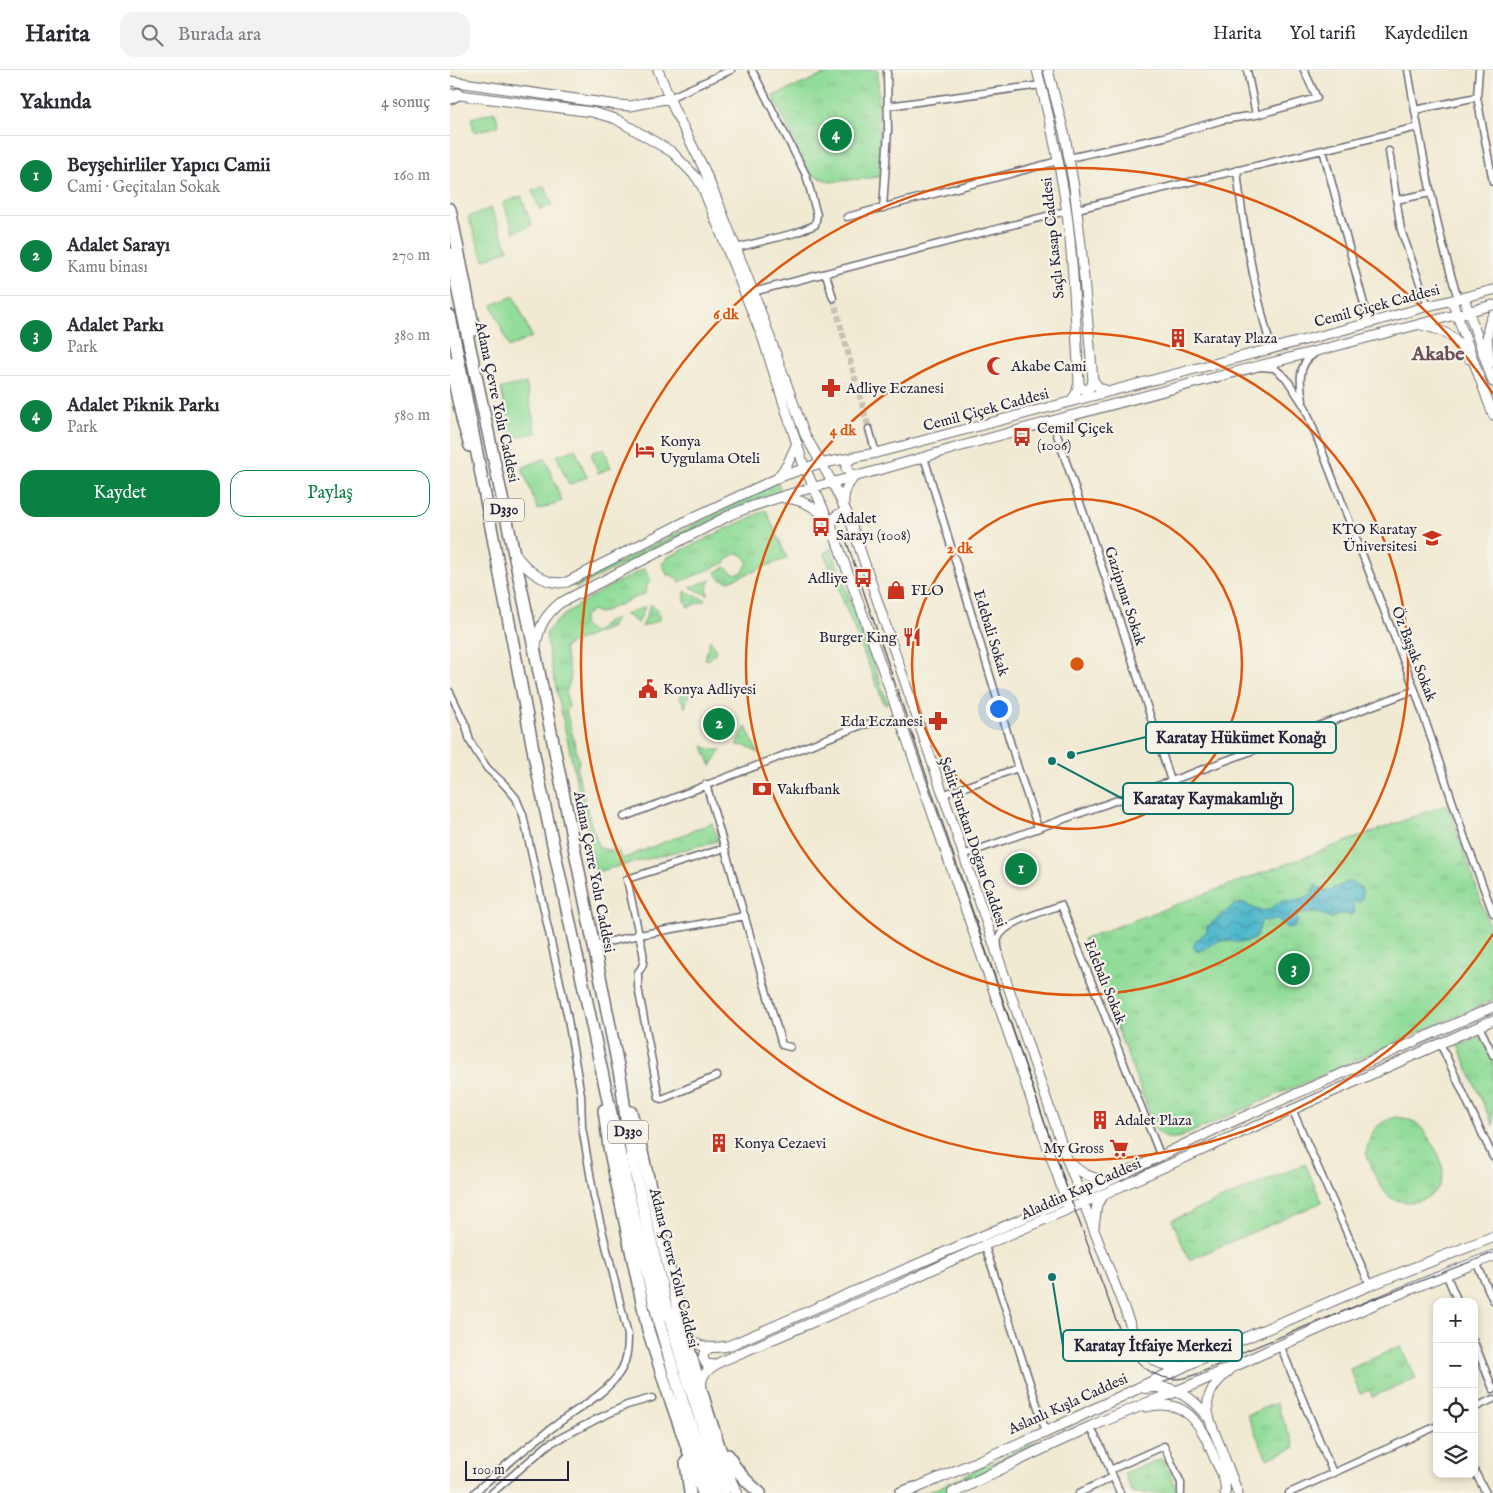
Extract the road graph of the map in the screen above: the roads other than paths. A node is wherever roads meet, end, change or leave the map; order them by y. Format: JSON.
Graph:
{"nodes":[{"id":1,"x":658,"y":70,"type":"edge"},
{"id":2,"x":731,"y":70,"type":"edge"},
{"id":3,"x":752,"y":70,"type":"edge"},
{"id":4,"x":887,"y":70,"type":"edge"},
{"id":5,"x":1037,"y":70,"type":"edge"},
{"id":6,"x":1048,"y":70,"type":"edge"},
{"id":7,"x":1247,"y":70,"type":"edge"},
{"id":8,"x":1304,"y":70,"type":"edge"},
{"id":9,"x":1408,"y":70,"type":"edge"},
{"id":10,"x":1479,"y":70,"type":"edge"},
{"id":11,"x":1041,"y":85,"type":"junction"},
{"id":12,"x":453,"y":90,"type":"edge"},
{"id":13,"x":1477,"y":97,"type":"junction"},
{"id":14,"x":670,"y":98,"type":"junction"},
{"id":15,"x":888,"y":106,"type":"junction"},
{"id":16,"x":1415,"y":110,"type":"junction"},
{"id":17,"x":1256,"y":115,"type":"junction"},
{"id":18,"x":1418,"y":127,"type":"junction"},
{"id":19,"x":1323,"y":150,"type":"junction"},
{"id":20,"x":1389,"y":151,"type":"dead end"},
{"id":21,"x":1069,"y":158,"type":"junction"},
{"id":22,"x":1058,"y":161,"type":"junction"},
{"id":23,"x":1237,"y":170,"type":"junction"},
{"id":24,"x":1493,"y":182,"type":"edge"},
{"id":25,"x":1430,"y":193,"type":"junction"},
{"id":26,"x":1396,"y":200,"type":"junction"},
{"id":27,"x":883,"y":208,"type":"junction"},
{"id":28,"x":450,"y":209,"type":"edge"},
{"id":29,"x":1077,"y":209,"type":"junction"},
{"id":30,"x":1066,"y":211,"type":"junction"},
{"id":31,"x":847,"y":217,"type":"dead end"},
{"id":32,"x":736,"y":248,"type":"junction"},
{"id":33,"x":450,"y":254,"type":"edge"},
{"id":34,"x":826,"y":274,"type":"junction"},
{"id":35,"x":1493,"y":290,"type":"edge"},
{"id":36,"x":754,"y":292,"type":"junction"},
{"id":37,"x":833,"y":298,"type":"tunnel mouth"},
{"id":38,"x":1458,"y":299,"type":"junction"},
{"id":39,"x":1493,"y":304,"type":"edge"},
{"id":40,"x":1428,"y":306,"type":"junction"},
{"id":41,"x":1468,"y":311,"type":"junction"},
{"id":42,"x":1457,"y":315,"type":"junction"},
{"id":43,"x":1493,"y":315,"type":"edge"},
{"id":44,"x":450,"y":316,"type":"edge"},
{"id":45,"x":1369,"y":323,"type":"junction"},
{"id":46,"x":1418,"y":325,"type":"junction"},
{"id":47,"x":1271,"y":348,"type":"junction"},
{"id":48,"x":1326,"y":348,"type":"junction"},
{"id":49,"x":450,"y":363,"type":"edge"},
{"id":50,"x":1256,"y":366,"type":"junction"},
{"id":51,"x":1479,"y":374,"type":"junction"},
{"id":52,"x":1092,"y":380,"type":"junction"},
{"id":53,"x":1492,"y":380,"type":"edge"},
{"id":54,"x":1079,"y":386,"type":"junction"},
{"id":55,"x":1109,"y":392,"type":"junction"},
{"id":56,"x":1070,"y":402,"type":"junction"},
{"id":57,"x":1305,"y":407,"type":"junction"},
{"id":58,"x":1493,"y":415,"type":"edge"},
{"id":59,"x":1052,"y":420,"type":"junction"},
{"id":60,"x":870,"y":428,"type":"tunnel mouth"},
{"id":61,"x":797,"y":442,"type":"junction"},
{"id":62,"x":814,"y":452,"type":"junction"},
{"id":63,"x":492,"y":453,"type":"junction"},
{"id":64,"x":876,"y":453,"type":"junction"},
{"id":65,"x":924,"y":457,"type":"junction"},
{"id":66,"x":853,"y":458,"type":"junction"},
{"id":67,"x":831,"y":462,"type":"junction"},
{"id":68,"x":820,"y":464,"type":"junction"},
{"id":69,"x":805,"y":467,"type":"junction"},
{"id":70,"x":480,"y":469,"type":"junction"},
{"id":71,"x":857,"y":476,"type":"junction"},
{"id":72,"x":776,"y":478,"type":"junction"},
{"id":73,"x":834,"y":486,"type":"junction"},
{"id":74,"x":814,"y":487,"type":"junction"},
{"id":75,"x":778,"y":498,"type":"junction"},
{"id":76,"x":844,"y":506,"type":"junction"},
{"id":77,"x":849,"y":517,"type":"junction"},
{"id":78,"x":828,"y":519,"type":"junction"},
{"id":79,"x":833,"y":531,"type":"junction"},
{"id":80,"x":513,"y":550,"type":"junction"},
{"id":81,"x":567,"y":582,"type":"junction"},
{"id":82,"x":573,"y":595,"type":"junction"},
{"id":83,"x":535,"y":652,"type":"junction"},
{"id":84,"x":1415,"y":690,"type":"junction"},
{"id":85,"x":450,"y":692,"type":"edge"},
{"id":86,"x":900,"y":718,"type":"junction"},
{"id":87,"x":1018,"y":768,"type":"junction"},
{"id":88,"x":1171,"y":781,"type":"junction"},
{"id":89,"x":706,"y":784,"type":"junction"},
{"id":90,"x":942,"y":795,"type":"junction"},
{"id":91,"x":624,"y":817,"type":"dead end"},
{"id":92,"x":1038,"y":828,"type":"junction"},
{"id":93,"x":725,"y":848,"type":"junction"},
{"id":94,"x":963,"y":856,"type":"junction"},
{"id":95,"x":1493,"y":913,"type":"edge"},
{"id":96,"x":745,"y":916,"type":"junction"},
{"id":97,"x":639,"y":935,"type":"junction"},
{"id":98,"x":594,"y":945,"type":"junction"},
{"id":99,"x":999,"y":961,"type":"junction"},
{"id":100,"x":1493,"y":1007,"type":"edge"},
{"id":101,"x":1493,"y":1020,"type":"edge"},
{"id":102,"x":1479,"y":1026,"type":"junction"},
{"id":103,"x":1440,"y":1043,"type":"junction"},
{"id":104,"x":790,"y":1047,"type":"dead end"},
{"id":105,"x":1493,"y":1055,"type":"edge"},
{"id":106,"x":717,"y":1076,"type":"dead end"},
{"id":107,"x":603,"y":1078,"type":"junction"},
{"id":108,"x":622,"y":1081,"type":"junction"},
{"id":109,"x":1292,"y":1109,"type":"junction"},
{"id":110,"x":1066,"y":1157,"type":"junction"},
{"id":111,"x":1161,"y":1157,"type":"junction"},
{"id":112,"x":1493,"y":1157,"type":"edge"},
{"id":113,"x":1109,"y":1181,"type":"junction"},
{"id":114,"x":1080,"y":1193,"type":"junction"},
{"id":115,"x":1106,"y":1194,"type":"junction"},
{"id":116,"x":1066,"y":1199,"type":"junction"},
{"id":117,"x":1083,"y":1203,"type":"junction"},
{"id":118,"x":1069,"y":1209,"type":"junction"},
{"id":119,"x":1093,"y":1230,"type":"junction"},
{"id":120,"x":981,"y":1236,"type":"junction"},
{"id":121,"x":1493,"y":1237,"type":"edge"},
{"id":122,"x":985,"y":1246,"type":"junction"},
{"id":123,"x":1493,"y":1256,"type":"edge"},
{"id":124,"x":1476,"y":1262,"type":"junction"},
{"id":125,"x":1446,"y":1274,"type":"junction"},
{"id":126,"x":1370,"y":1285,"type":"junction"},
{"id":127,"x":1456,"y":1298,"type":"edge"},
{"id":128,"x":1493,"y":1300,"type":"edge"},
{"id":129,"x":683,"y":1329,"type":"junction"},
{"id":130,"x":1474,"y":1343,"type":"edge"},
{"id":131,"x":1280,"y":1345,"type":"junction"},
{"id":132,"x":709,"y":1348,"type":"junction"},
{"id":133,"x":715,"y":1365,"type":"junction"},
{"id":134,"x":1237,"y":1365,"type":"junction"},
{"id":135,"x":1183,"y":1366,"type":"junction"},
{"id":136,"x":1493,"y":1389,"type":"edge"},
{"id":137,"x":667,"y":1390,"type":"junction"},
{"id":138,"x":1178,"y":1391,"type":"junction"},
{"id":139,"x":1132,"y":1392,"type":"junction"},
{"id":140,"x":652,"y":1398,"type":"dead end"},
{"id":141,"x":703,"y":1398,"type":"junction"},
{"id":142,"x":1493,"y":1399,"type":"edge"},
{"id":143,"x":1478,"y":1406,"type":"edge"},
{"id":144,"x":1133,"y":1410,"type":"junction"},
{"id":145,"x":709,"y":1416,"type":"junction"},
{"id":146,"x":1207,"y":1416,"type":"junction"},
{"id":147,"x":1090,"y":1427,"type":"junction"},
{"id":148,"x":1433,"y":1428,"type":"edge"},
{"id":149,"x":1046,"y":1432,"type":"junction"},
{"id":150,"x":1112,"y":1473,"type":"junction"},
{"id":151,"x":1333,"y":1473,"type":"junction"},
{"id":152,"x":1478,"y":1478,"type":"edge"},
{"id":153,"x":1307,"y":1485,"type":"junction"},
{"id":154,"x":907,"y":1491,"type":"edge"},
{"id":155,"x":728,"y":1492,"type":"edge"},
{"id":156,"x":474,"y":1493,"type":"edge"},
{"id":157,"x":492,"y":1493,"type":"edge"},
{"id":158,"x":690,"y":1493,"type":"edge"},
{"id":159,"x":703,"y":1493,"type":"edge"},
{"id":160,"x":760,"y":1493,"type":"edge"},
{"id":161,"x":953,"y":1493,"type":"edge"},
{"id":162,"x":1079,"y":1493,"type":"edge"},
{"id":163,"x":1120,"y":1493,"type":"edge"},
{"id":164,"x":1181,"y":1493,"type":"edge"},
{"id":165,"x":1226,"y":1493,"type":"edge"},
{"id":166,"x":1238,"y":1493,"type":"edge"},
{"id":167,"x":1289,"y":1493,"type":"edge"},
{"id":168,"x":1310,"y":1493,"type":"edge"},
{"id":169,"x":1486,"y":1493,"type":"edge"}],
"edges":[{"from":1,"to":14,"type":"street","name":"Şehit Furkan Doğan Caddesi"},
{"from":2,"to":14,"type":"street"},
{"from":3,"to":32,"type":"street"},
{"from":4,"to":15,"type":"street"},
{"from":5,"to":11,"type":"street","name":"Saçlı Kasap Caddesi"},
{"from":6,"to":21,"type":"street","name":"Saçlı Kasap Caddesi"},
{"from":7,"to":17,"type":"street"},
{"from":8,"to":17,"type":"street"},
{"from":9,"to":16,"type":"street"},
{"from":10,"to":13,"type":"street"},
{"from":11,"to":15,"type":"street"},
{"from":11,"to":22,"type":"street","name":"Saçlı Kasap Caddesi"},
{"from":12,"to":14,"type":"street"},
{"from":12,"to":61,"type":"street","name":"Şehit Furkan Doğan Caddesi"},
{"from":13,"to":16,"type":"street"},
{"from":13,"to":24,"type":"street"},
{"from":14,"to":32,"type":"street","name":"Şehit Furkan Doğan Caddesi"},
{"from":15,"to":27,"type":"street"},
{"from":16,"to":18,"type":"street"},
{"from":17,"to":21,"type":"street"},
{"from":18,"to":19,"type":"street"},
{"from":18,"to":25,"type":"street"},
{"from":19,"to":23,"type":"street"},
{"from":19,"to":45,"type":"street"},
{"from":20,"to":26,"type":"street"},
{"from":21,"to":29,"type":"street","name":"Saçlı Kasap Caddesi"},
{"from":22,"to":27,"type":"street"},
{"from":22,"to":30,"type":"street","name":"Saçlı Kasap Caddesi"},
{"from":23,"to":29,"type":"street"},
{"from":23,"to":47,"type":"street"},
{"from":25,"to":26,"type":"street"},
{"from":25,"to":38,"type":"street"},
{"from":26,"to":40,"type":"street"},
{"from":27,"to":31,"type":"street"},
{"from":28,"to":63,"type":"highway"},
{"from":29,"to":52,"type":"street","name":"Saçlı Kasap Caddesi"},
{"from":30,"to":34,"type":"street"},
{"from":30,"to":54,"type":"street","name":"Saçlı Kasap Caddesi"},
{"from":32,"to":36,"type":"street","name":"Şehit Furkan Doğan Caddesi"},
{"from":33,"to":63,"type":"highway","name":"Adana Çevre Yolu Caddesi","number":"D330"},
{"from":34,"to":36,"type":"street"},
{"from":34,"to":37,"type":"street"},
{"from":35,"to":38,"type":"street","name":"Cemil Çiçek Caddesi"},
{"from":36,"to":62,"type":"street","name":"Şehit Furkan Doğan Caddesi"},
{"from":38,"to":40,"type":"street","name":"Cemil Çiçek Caddesi"},
{"from":38,"to":41,"type":"street"},
{"from":38,"to":42,"type":"street"},
{"from":39,"to":41,"type":"street","name":"Cemil Çiçek Caddesi"},
{"from":40,"to":45,"type":"street","name":"Cemil Çiçek Caddesi"},
{"from":41,"to":42,"type":"street","name":"Cemil Çiçek Caddesi"},
{"from":41,"to":53,"type":"street"},
{"from":42,"to":46,"type":"street","name":"Cemil Çiçek Caddesi"},
{"from":42,"to":51,"type":"street"},
{"from":43,"to":53,"type":"street"},
{"from":44,"to":70,"type":"highway","name":"Adana Çevre Yolu Caddesi","number":"D330"},
{"from":45,"to":47,"type":"street","name":"Cemil Çiçek Caddesi"},
{"from":46,"to":48,"type":"street","name":"Cemil Çiçek Caddesi"},
{"from":46,"to":51,"type":"street"},
{"from":47,"to":55,"type":"street","name":"Cemil Çiçek Caddesi"},
{"from":48,"to":50,"type":"street","name":"Cemil Çiçek Caddesi"},
{"from":48,"to":57,"type":"street"},
{"from":49,"to":70,"type":"highway"},
{"from":50,"to":57,"type":"street"},
{"from":50,"to":59,"type":"street","name":"Cemil Çiçek Caddesi"},
{"from":51,"to":58,"type":"street"},
{"from":52,"to":54,"type":"street"},
{"from":52,"to":55,"type":"street"},
{"from":54,"to":56,"type":"street"},
{"from":55,"to":56,"type":"street","name":"Cemil Çiçek Caddesi"},
{"from":56,"to":64,"type":"street","name":"Cemil Çiçek Caddesi"},
{"from":57,"to":84,"type":"street","name":"Öz Başak Sokak"},
{"from":59,"to":65,"type":"street","name":"Cemil Çiçek Caddesi"},
{"from":59,"to":88,"type":"street","name":"Gazipınar Sokak"},
{"from":60,"to":64,"type":"street"},
{"from":61,"to":69,"type":"street","name":"Şehit Furkan Doğan Caddesi"},
{"from":61,"to":72,"type":"street"},
{"from":62,"to":67,"type":"street"},
{"from":62,"to":68,"type":"street","name":"Şehit Furkan Doğan Caddesi"},
{"from":63,"to":80,"type":"highway","name":"Adana Çevre Yolu Caddesi","number":"D330"},
{"from":64,"to":66,"type":"street","name":"Cemil Çiçek Caddesi"},
{"from":65,"to":71,"type":"street","name":"Cemil Çiçek Caddesi"},
{"from":65,"to":87,"type":"street","name":"Edebali Sokak"},
{"from":66,"to":67,"type":"street","name":"Cemil Çiçek Caddesi"},
{"from":66,"to":71,"type":"street"},
{"from":67,"to":68,"type":"street","name":"Cemil Çiçek Caddesi"},
{"from":68,"to":69,"type":"street","name":"Cemil Çiçek Caddesi"},
{"from":68,"to":73,"type":"street","name":"Şehit Furkan Doğan Caddesi"},
{"from":69,"to":72,"type":"street","name":"Cemil Çiçek Caddesi"},
{"from":69,"to":74,"type":"street","name":"Şehit Furkan Doğan Caddesi"},
{"from":70,"to":107,"type":"highway","name":"Adana Çevre Yolu Caddesi","number":"D330"},
{"from":71,"to":73,"type":"street","name":"Cemil Çiçek Caddesi"},
{"from":71,"to":76,"type":"street"},
{"from":72,"to":81,"type":"street","name":"Cemil Çiçek Caddesi"},
{"from":73,"to":74,"type":"street","name":"Cemil Çiçek Caddesi"},
{"from":73,"to":76,"type":"street","name":"Şehit Furkan Doğan Caddesi"},
{"from":74,"to":75,"type":"street","name":"Cemil Çiçek Caddesi"},
{"from":74,"to":78,"type":"street","name":"Şehit Furkan Doğan Caddesi"},
{"from":75,"to":78,"type":"street"},
{"from":75,"to":82,"type":"street","name":"Cemil Çiçek Caddesi"},
{"from":76,"to":77,"type":"street","name":"Şehit Furkan Doğan Caddesi"},
{"from":77,"to":79,"type":"street"},
{"from":77,"to":90,"type":"street","name":"Şehit Furkan Doğan Caddesi"},
{"from":78,"to":79,"type":"street","name":"Şehit Furkan Doğan Caddesi"},
{"from":79,"to":86,"type":"street","name":"Şehit Furkan Doğan Caddesi"},
{"from":80,"to":81,"type":"street"},
{"from":80,"to":83,"type":"highway","name":"Adana Çevre Yolu Caddesi","number":"D330"},
{"from":81,"to":82,"type":"street"},
{"from":82,"to":83,"type":"street","name":"Cemil Çiçek Caddesi"},
{"from":83,"to":98,"type":"highway","name":"Adana Çevre Yolu Caddesi","number":"D330"},
{"from":84,"to":88,"type":"street"},
{"from":84,"to":95,"type":"street","name":"Öz Başak Sokak"},
{"from":85,"to":156,"type":"street"},
{"from":86,"to":89,"type":"street"},
{"from":86,"to":116,"type":"street","name":"Şehit Furkan Doğan Caddesi"},
{"from":87,"to":90,"type":"street"},
{"from":87,"to":92,"type":"street","name":"Edebali Sokak"},
{"from":88,"to":92,"type":"street"},
{"from":89,"to":91,"type":"street"},
{"from":89,"to":93,"type":"street"},
{"from":90,"to":94,"type":"street","name":"Şehit Furkan Doğan Caddesi"},
{"from":92,"to":94,"type":"street"},
{"from":93,"to":96,"type":"street"},
{"from":93,"to":97,"type":"street"},
{"from":94,"to":99,"type":"street","name":"Şehit Furkan Doğan Caddesi"},
{"from":96,"to":97,"type":"street"},
{"from":96,"to":104,"type":"street"},
{"from":97,"to":98,"type":"street"},
{"from":97,"to":106,"type":"street"},
{"from":98,"to":108,"type":"highway","name":"Adana Çevre Yolu Caddesi","number":"D330"},
{"from":99,"to":110,"type":"street","name":"Şehit Furkan Doğan Caddesi"},
{"from":99,"to":111,"type":"street","name":"Edebalı Sokak"},
{"from":100,"to":111,"type":"street","name":"Aladdin Kap Caddesi"},
{"from":101,"to":102,"type":"street","name":"Aladdin Kap Caddesi"},
{"from":102,"to":103,"type":"street","name":"Aladdin Kap Caddesi"},
{"from":102,"to":105,"type":"street"},
{"from":103,"to":109,"type":"street","name":"Aladdin Kap Caddesi"},
{"from":103,"to":112,"type":"street"},
{"from":107,"to":137,"type":"highway"},
{"from":107,"to":155,"type":"highway","name":"Adana Çevre Yolu Caddesi","number":"D330"},
{"from":108,"to":129,"type":"highway"},
{"from":108,"to":155,"type":"highway","name":"Adana Çevre Yolu Caddesi","number":"D330"},
{"from":109,"to":115,"type":"street","name":"Aladdin Kap Caddesi"},
{"from":109,"to":126,"type":"street"},
{"from":110,"to":113,"type":"street"},
{"from":110,"to":114,"type":"street","name":"Şehit Furkan Doğan Caddesi"},
{"from":111,"to":113,"type":"street","name":"Aladdin Kap Caddesi"},
{"from":113,"to":114,"type":"street","name":"Aladdin Kap Caddesi"},
{"from":114,"to":116,"type":"street","name":"Aladdin Kap Caddesi"},
{"from":114,"to":117,"type":"street","name":"Şehit Furkan Doğan Caddesi"},
{"from":115,"to":117,"type":"street","name":"Aladdin Kap Caddesi"},
{"from":115,"to":119,"type":"street"},
{"from":116,"to":118,"type":"street","name":"Şehit Furkan Doğan Caddesi"},
{"from":116,"to":120,"type":"street","name":"Aladdin Kap Caddesi"},
{"from":117,"to":118,"type":"street","name":"Aladdin Kap Caddesi"},
{"from":117,"to":119,"type":"street","name":"Şehit Furkan Doğan Caddesi"},
{"from":118,"to":122,"type":"street","name":"Aladdin Kap Caddesi"},
{"from":119,"to":135,"type":"street","name":"Şehit Furkan Doğan Caddesi"},
{"from":120,"to":122,"type":"street"},
{"from":120,"to":132,"type":"street","name":"Aladdin Kap Caddesi"},
{"from":121,"to":126,"type":"main road","name":"Aslanlı Kışla Caddesi"},
{"from":122,"to":133,"type":"street","name":"Aladdin Kap Caddesi"},
{"from":122,"to":149,"type":"street"},
{"from":123,"to":124,"type":"main road","name":"Aslanlı Kışla Caddesi"},
{"from":124,"to":125,"type":"main road","name":"Aslanlı Kışla Caddesi"},
{"from":124,"to":128,"type":"street"},
{"from":125,"to":127,"type":"street"},
{"from":125,"to":131,"type":"main road","name":"Aslanlı Kışla Caddesi"},
{"from":126,"to":135,"type":"main road","name":"Aslanlı Kışla Caddesi"},
{"from":129,"to":132,"type":"street"},
{"from":129,"to":141,"type":"highway"},
{"from":130,"to":136,"type":"street"},
{"from":131,"to":134,"type":"main road","name":"Aslanlı Kışla Caddesi"},
{"from":131,"to":151,"type":"street"},
{"from":132,"to":133,"type":"street"},
{"from":133,"to":141,"type":"street"},
{"from":134,"to":138,"type":"main road","name":"Aslanlı Kışla Caddesi"},
{"from":134,"to":146,"type":"street"},
{"from":135,"to":139,"type":"main road","name":"Aslanlı Kışla Caddesi"},
{"from":137,"to":158,"type":"highway"},
{"from":137,"to":159,"type":"highway"},
{"from":138,"to":139,"type":"main road"},
{"from":138,"to":144,"type":"main road","name":"Aslanlı Kışla Caddesi"},
{"from":138,"to":146,"type":"main road"},
{"from":139,"to":149,"type":"main road","name":"Aslanlı Kışla Caddesi"},
{"from":140,"to":157,"type":"street"},
{"from":141,"to":145,"type":"highway"},
{"from":142,"to":143,"type":"street"},
{"from":144,"to":147,"type":"main road","name":"Aslanlı Kışla Caddesi"},
{"from":144,"to":165,"type":"street"},
{"from":145,"to":155,"type":"highway"},
{"from":145,"to":160,"type":"highway"},
{"from":146,"to":166,"type":"street"},
{"from":147,"to":150,"type":"street"},
{"from":147,"to":161,"type":"main road","name":"Aslanlı Kışla Caddesi"},
{"from":148,"to":151,"type":"street"},
{"from":149,"to":154,"type":"main road","name":"Aslanlı Kışla Caddesi"},
{"from":150,"to":162,"type":"street"},
{"from":150,"to":163,"type":"street"},
{"from":150,"to":164,"type":"street"},
{"from":151,"to":153,"type":"street"},
{"from":152,"to":169,"type":"street"},
{"from":153,"to":167,"type":"street"},
{"from":153,"to":168,"type":"street"}]}
